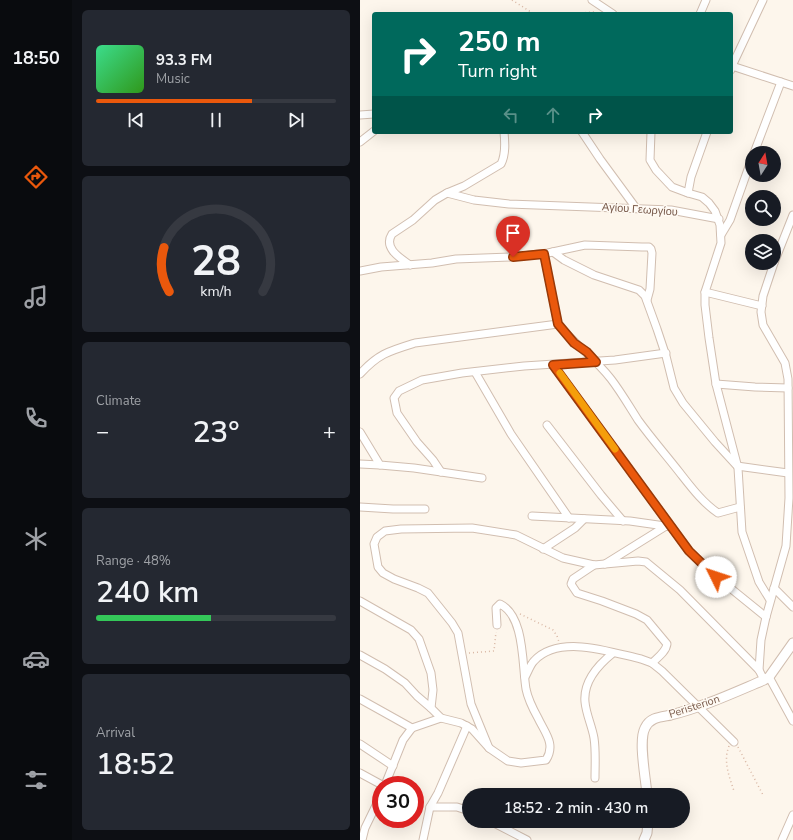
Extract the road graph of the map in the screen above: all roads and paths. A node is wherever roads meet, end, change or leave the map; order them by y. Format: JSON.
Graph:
{"nodes":[{"id":1,"x":512,"y":0,"type":"edge"},
{"id":2,"x":592,"y":0,"type":"edge"},
{"id":3,"x":706,"y":0,"type":"edge"},
{"id":4,"x":763,"y":0,"type":"edge"},
{"id":5,"x":531,"y":12,"type":"edge"},
{"id":6,"x":610,"y":12,"type":"edge"},
{"id":7,"x":701,"y":12,"type":"edge"},
{"id":8,"x":733,"y":63,"type":"edge"},
{"id":9,"x":733,"y":68,"type":"edge"},
{"id":10,"x":780,"y":82,"type":"junction"},
{"id":11,"x":793,"y":86,"type":"edge"},
{"id":12,"x":372,"y":114,"type":"edge"},
{"id":13,"x":360,"y":115,"type":"edge"},
{"id":14,"x":372,"y":133,"type":"edge"},
{"id":15,"x":504,"y":134,"type":"edge"},
{"id":16,"x":583,"y":134,"type":"edge"},
{"id":17,"x":651,"y":134,"type":"edge"},
{"id":18,"x":706,"y":134,"type":"edge"},
{"id":19,"x":360,"y":142,"type":"edge"},
{"id":20,"x":757,"y":146,"type":"edge"},
{"id":21,"x":745,"y":178,"type":"edge"},
{"id":22,"x":447,"y":193,"type":"junction"},
{"id":23,"x":688,"y":193,"type":"junction"},
{"id":24,"x":636,"y":208,"type":"junction"},
{"id":25,"x":793,"y":215,"type":"edge"},
{"id":26,"x":718,"y":219,"type":"junction"},
{"id":27,"x":721,"y":235,"type":"junction"},
{"id":28,"x":781,"y":245,"type":"edge"},
{"id":29,"x":553,"y":252,"type":"junction"},
{"id":30,"x":544,"y":254,"type":"junction"},
{"id":31,"x":410,"y":264,"type":"junction"},
{"id":32,"x":772,"y":270,"type":"edge"},
{"id":33,"x":360,"y":271,"type":"edge"},
{"id":34,"x":705,"y":292,"type":"junction"},
{"id":35,"x":647,"y":300,"type":"junction"},
{"id":36,"x":762,"y":306,"type":"junction"},
{"id":37,"x":558,"y":324,"type":"junction"},
{"id":38,"x":666,"y":353,"type":"junction"},
{"id":39,"x":596,"y":362,"type":"junction"},
{"id":40,"x":553,"y":365,"type":"junction"},
{"id":41,"x":475,"y":372,"type":"junction"},
{"id":42,"x":360,"y":374,"type":"edge"},
{"id":43,"x":716,"y":384,"type":"junction"},
{"id":44,"x":788,"y":388,"type":"junction"},
{"id":45,"x":547,"y":425,"type":"dead end"},
{"id":46,"x":360,"y":432,"type":"edge"},
{"id":47,"x":360,"y":464,"type":"edge"},
{"id":48,"x":790,"y":464,"type":"edge"},
{"id":49,"x":380,"y":465,"type":"junction"},
{"id":50,"x":737,"y":466,"type":"junction"},
{"id":51,"x":441,"y":472,"type":"junction"},
{"id":52,"x":788,"y":473,"type":"junction"},
{"id":53,"x":482,"y":478,"type":"dead end"},
{"id":54,"x":740,"y":506,"type":"junction"},
{"id":55,"x":360,"y":507,"type":"edge"},
{"id":56,"x":425,"y":509,"type":"dead end"},
{"id":57,"x":532,"y":516,"type":"dead end"},
{"id":58,"x":569,"y":518,"type":"junction"},
{"id":59,"x":584,"y":519,"type":"junction"},
{"id":60,"x":623,"y":521,"type":"junction"},
{"id":61,"x":669,"y":526,"type":"junction"},
{"id":62,"x":543,"y":549,"type":"junction"},
{"id":63,"x":604,"y":564,"type":"junction"},
{"id":64,"x":594,"y":565,"type":"junction"},
{"id":65,"x":774,"y":588,"type":"junction"},
{"id":66,"x":770,"y":600,"type":"junction"},
{"id":67,"x":360,"y":601,"type":"edge"},
{"id":68,"x":793,"y":607,"type":"edge"},
{"id":69,"x":510,"y":613,"type":"junction"},
{"id":70,"x":766,"y":617,"type":"junction"},
{"id":71,"x":497,"y":625,"type":"joint"},
{"id":72,"x":793,"y":643,"type":"edge"},
{"id":73,"x":561,"y":647,"type":"junction"},
{"id":74,"x":463,"y":653,"type":"junction"},
{"id":75,"x":613,"y":653,"type":"junction"},
{"id":76,"x":360,"y":655,"type":"edge"},
{"id":77,"x":652,"y":663,"type":"junction"},
{"id":78,"x":759,"y":670,"type":"junction"},
{"id":79,"x":525,"y":677,"type":"junction"},
{"id":80,"x":766,"y":679,"type":"junction"},
{"id":81,"x":360,"y":699,"type":"edge"},
{"id":82,"x":698,"y":707,"type":"junction"},
{"id":83,"x":431,"y":708,"type":"junction"},
{"id":84,"x":441,"y":718,"type":"junction"},
{"id":85,"x":793,"y":721,"type":"edge"},
{"id":86,"x":467,"y":726,"type":"junction"},
{"id":87,"x":412,"y":728,"type":"junction"},
{"id":88,"x":734,"y":742,"type":"junction"},
{"id":89,"x":360,"y":744,"type":"edge"},
{"id":90,"x":489,"y":748,"type":"junction"},
{"id":91,"x":393,"y":766,"type":"junction"},
{"id":92,"x":360,"y":773,"type":"edge"},
{"id":93,"x":389,"y":776,"type":"edge"},
{"id":94,"x":595,"y":778,"type":"dead end"},
{"id":95,"x":372,"y":780,"type":"edge"},
{"id":96,"x":647,"y":788,"type":"edge"},
{"id":97,"x":734,"y":791,"type":"dead end"},
{"id":98,"x":763,"y":795,"type":"dead end"},
{"id":99,"x":430,"y":807,"type":"junction"},
{"id":100,"x":462,"y":809,"type":"edge"},
{"id":101,"x":372,"y":815,"type":"edge"},
{"id":102,"x":793,"y":815,"type":"edge"},
{"id":103,"x":504,"y":828,"type":"edge"},
{"id":104,"x":647,"y":828,"type":"edge"},
{"id":105,"x":362,"y":840,"type":"edge"},
{"id":106,"x":423,"y":840,"type":"edge"},
{"id":107,"x":527,"y":840,"type":"edge"},
{"id":108,"x":644,"y":840,"type":"edge"},
{"id":109,"x":782,"y":840,"type":"edge"}],
"edges":[{"from":1,"to":5,"type":"path"},
{"from":2,"to":6,"type":"street"},
{"from":3,"to":7,"type":"street"},
{"from":4,"to":8,"type":"street"},
{"from":9,"to":10,"type":"street"},
{"from":10,"to":11,"type":"street"},
{"from":10,"to":20,"type":"street"},
{"from":12,"to":13,"type":"street"},
{"from":14,"to":19,"type":"street"},
{"from":15,"to":22,"type":"street"},
{"from":16,"to":24,"type":"street"},
{"from":17,"to":23,"type":"street"},
{"from":18,"to":23,"type":"street"},
{"from":21,"to":27,"type":"street"},
{"from":22,"to":24,"type":"street","name":"Αγίου Γεωργίου"},
{"from":22,"to":31,"type":"street"},
{"from":23,"to":26,"type":"street"},
{"from":24,"to":26,"type":"street","name":"Αγίου Γεωργίου"},
{"from":25,"to":28,"type":"street"},
{"from":26,"to":27,"type":"street"},
{"from":27,"to":34,"type":"street"},
{"from":29,"to":30,"type":"street"},
{"from":29,"to":35,"type":"street"},
{"from":29,"to":35,"type":"street"},
{"from":30,"to":31,"type":"street"},
{"from":30,"to":37,"type":"street"},
{"from":31,"to":33,"type":"street"},
{"from":32,"to":36,"type":"street"},
{"from":34,"to":36,"type":"street"},
{"from":34,"to":43,"type":"street"},
{"from":35,"to":38,"type":"street"},
{"from":36,"to":44,"type":"street"},
{"from":37,"to":39,"type":"street"},
{"from":37,"to":42,"type":"street"},
{"from":38,"to":39,"type":"street"},
{"from":38,"to":50,"type":"street"},
{"from":39,"to":40,"type":"street"},
{"from":39,"to":54,"type":"street"},
{"from":40,"to":41,"type":"street"},
{"from":40,"to":61,"type":"street"},
{"from":41,"to":51,"type":"street"},
{"from":41,"to":58,"type":"street"},
{"from":43,"to":44,"type":"street"},
{"from":43,"to":50,"type":"street"},
{"from":44,"to":48,"type":"street"},
{"from":45,"to":60,"type":"street"},
{"from":46,"to":49,"type":"street"},
{"from":47,"to":49,"type":"street"},
{"from":48,"to":52,"type":"street"},
{"from":49,"to":51,"type":"street"},
{"from":50,"to":52,"type":"street"},
{"from":50,"to":54,"type":"street"},
{"from":51,"to":53,"type":"street"},
{"from":52,"to":65,"type":"street"},
{"from":54,"to":66,"type":"street"},
{"from":55,"to":56,"type":"street"},
{"from":57,"to":58,"type":"street"},
{"from":58,"to":59,"type":"street"},
{"from":59,"to":60,"type":"street"},
{"from":59,"to":62,"type":"street"},
{"from":60,"to":61,"type":"street"},
{"from":61,"to":63,"type":"street"},
{"from":61,"to":70,"type":"street"},
{"from":62,"to":64,"type":"street"},
{"from":62,"to":74,"type":"street"},
{"from":63,"to":64,"type":"street"},
{"from":63,"to":78,"type":"street"},
{"from":64,"to":77,"type":"street"},
{"from":65,"to":66,"type":"street"},
{"from":65,"to":68,"type":"street"},
{"from":66,"to":70,"type":"street"},
{"from":67,"to":83,"type":"street"},
{"from":69,"to":71,"type":"street"},
{"from":69,"to":73,"type":"path"},
{"from":69,"to":79,"type":"street"},
{"from":70,"to":78,"type":"street"},
{"from":71,"to":74,"type":"path"},
{"from":72,"to":80,"type":"street"},
{"from":73,"to":75,"type":"street"},
{"from":73,"to":79,"type":"street"},
{"from":74,"to":90,"type":"street"},
{"from":75,"to":77,"type":"street"},
{"from":75,"to":94,"type":"street"},
{"from":76,"to":83,"type":"street"},
{"from":77,"to":82,"type":"street"},
{"from":78,"to":80,"type":"street"},
{"from":79,"to":90,"type":"street"},
{"from":80,"to":82,"type":"street","name":"Peristerion"},
{"from":80,"to":85,"type":"street"},
{"from":81,"to":87,"type":"street"},
{"from":82,"to":88,"type":"street"},
{"from":82,"to":96,"type":"street","name":"Peristerion"},
{"from":83,"to":84,"type":"street"},
{"from":84,"to":86,"type":"street"},
{"from":84,"to":87,"type":"street"},
{"from":86,"to":90,"type":"street"},
{"from":86,"to":99,"type":"street"},
{"from":87,"to":91,"type":"street"},
{"from":88,"to":97,"type":"path"},
{"from":88,"to":98,"type":"path"},
{"from":89,"to":91,"type":"street"},
{"from":91,"to":93,"type":"street"},
{"from":92,"to":95,"type":"street"},
{"from":99,"to":100,"type":"street"},
{"from":99,"to":106,"type":"street"},
{"from":101,"to":105,"type":"street"},
{"from":102,"to":109,"type":"street"},
{"from":103,"to":107,"type":"street"},
{"from":104,"to":108,"type":"street"}]}
